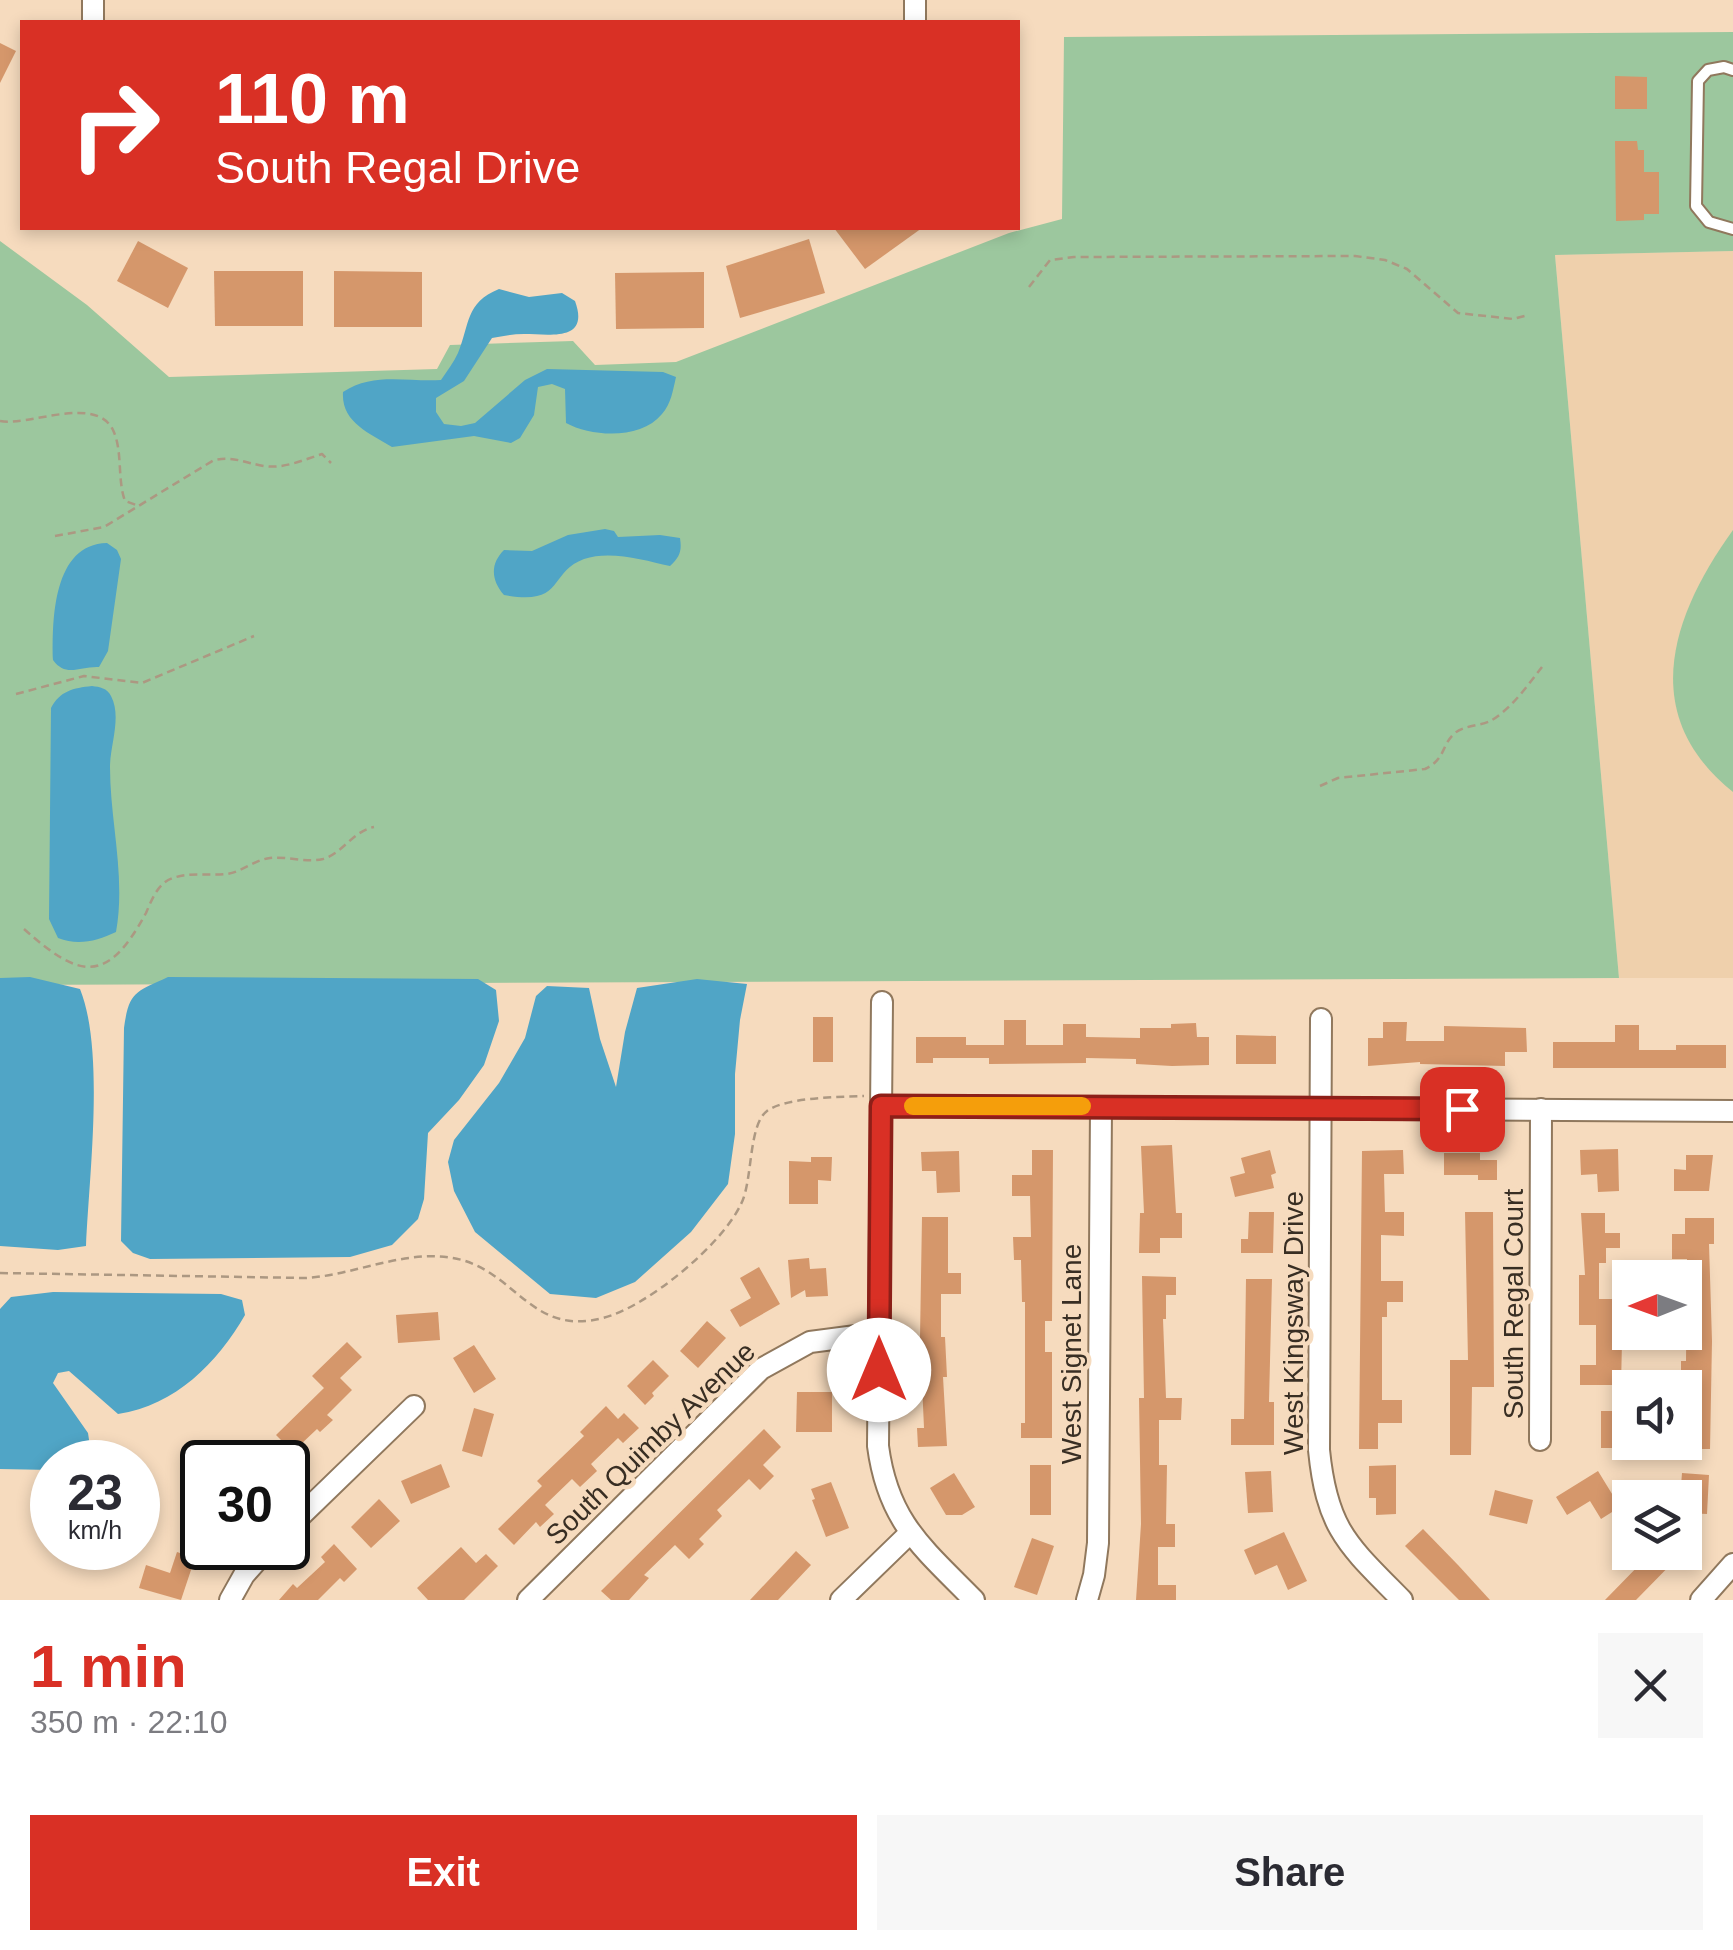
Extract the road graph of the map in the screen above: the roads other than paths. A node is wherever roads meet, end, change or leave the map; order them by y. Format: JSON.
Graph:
{"nodes":[{"id":1,"x":1733,"y":70,"type":"edge"},
{"id":2,"x":1733,"y":229,"type":"edge"},
{"id":3,"x":882,"y":1002,"type":"dead end"},
{"id":4,"x":1322,"y":1019,"type":"dead end"},
{"id":5,"x":881,"y":1100,"type":"junction"},
{"id":6,"x":1100,"y":1106,"type":"junction"},
{"id":7,"x":1321,"y":1109,"type":"junction"},
{"id":8,"x":1541,"y":1109,"type":"junction"},
{"id":9,"x":1733,"y":1111,"type":"edge"},
{"id":10,"x":879,"y":1333,"type":"junction"},
{"id":11,"x":414,"y":1406,"type":"dead end"},
{"id":12,"x":1540,"y":1440,"type":"dead end"},
{"id":13,"x":310,"y":1507,"type":"edge"},
{"id":14,"x":910,"y":1533,"type":"junction"},
{"id":15,"x":1733,"y":1564,"type":"edge"},
{"id":16,"x":248,"y":1570,"type":"edge"},
{"id":17,"x":230,"y":1600,"type":"edge"},
{"id":18,"x":528,"y":1600,"type":"edge"},
{"id":19,"x":841,"y":1600,"type":"edge"},
{"id":20,"x":974,"y":1600,"type":"edge"},
{"id":21,"x":1086,"y":1600,"type":"edge"},
{"id":22,"x":1402,"y":1600,"type":"edge"},
{"id":23,"x":1700,"y":1600,"type":"edge"}],
"edges":[{"from":1,"to":2,"type":"lane"},
{"from":3,"to":5,"type":"street"},
{"from":4,"to":7,"type":"street","name":"West Kingsway Drive"},
{"from":5,"to":6,"type":"street"},
{"from":5,"to":10,"type":"street"},
{"from":6,"to":7,"type":"street"},
{"from":6,"to":21,"type":"street","name":"West Signet Lane"},
{"from":7,"to":8,"type":"street"},
{"from":7,"to":22,"type":"street","name":"West Kingsway Drive"},
{"from":8,"to":9,"type":"street"},
{"from":8,"to":12,"type":"street","name":"South Regal Court"},
{"from":10,"to":14,"type":"street"},
{"from":10,"to":18,"type":"street","name":"South Quimby Avenue"},
{"from":11,"to":13,"type":"street"},
{"from":14,"to":19,"type":"street"},
{"from":14,"to":20,"type":"street"},
{"from":15,"to":23,"type":"street"},
{"from":16,"to":17,"type":"street"}]}
